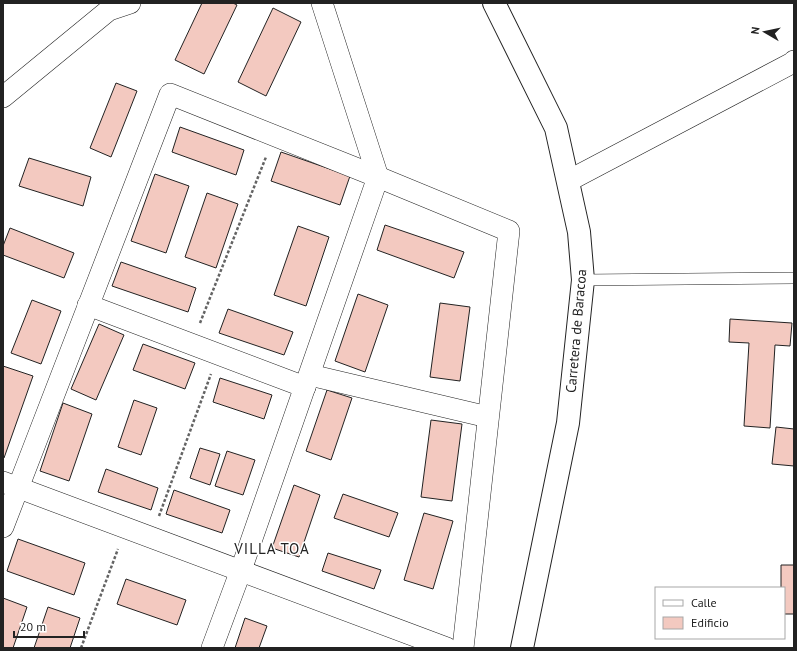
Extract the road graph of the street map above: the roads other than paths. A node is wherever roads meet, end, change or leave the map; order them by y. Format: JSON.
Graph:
{"nodes":[{"id":1,"x":130,"y":3,"type":"edge"},
{"id":2,"x":322,"y":3,"type":"edge"},
{"id":3,"x":494,"y":3,"type":"edge"},
{"id":4,"x":794,"y":61,"type":"edge"},
{"id":5,"x":3,"y":97,"type":"edge"},
{"id":6,"x":378,"y":177,"type":"junction"},
{"id":7,"x":568,"y":181,"type":"junction"},
{"id":8,"x":794,"y":278,"type":"edge"},
{"id":9,"x":583,"y":280,"type":"junction"},
{"id":10,"x":88,"y":305,"type":"junction"},
{"id":11,"x":307,"y":381,"type":"junction"},
{"id":12,"x":488,"y":418,"type":"junction"},
{"id":13,"x":10,"y":485,"type":"edge"},
{"id":14,"x":3,"y":527,"type":"edge"},
{"id":15,"x":241,"y":570,"type":"junction"},
{"id":16,"x":212,"y":648,"type":"edge"},
{"id":17,"x":447,"y":648,"type":"edge"},
{"id":18,"x":463,"y":648,"type":"edge"},
{"id":19,"x":522,"y":648,"type":"edge"}],
"edges":[{"from":1,"to":5,"type":"street"},
{"from":2,"to":6,"type":"street"},
{"from":3,"to":7,"type":"main road","name":"Carretera de Baracoa"},
{"from":4,"to":7,"type":"street"},
{"from":6,"to":10,"type":"street"},
{"from":6,"to":11,"type":"street"},
{"from":6,"to":12,"type":"street"},
{"from":7,"to":9,"type":"main road","name":"Carretera de Baracoa"},
{"from":8,"to":9,"type":"lane"},
{"from":9,"to":19,"type":"main road","name":"Carretera de Baracoa"},
{"from":10,"to":11,"type":"street"},
{"from":10,"to":13,"type":"street"},
{"from":11,"to":12,"type":"street"},
{"from":11,"to":15,"type":"street"},
{"from":12,"to":18,"type":"street"},
{"from":13,"to":14,"type":"street"},
{"from":13,"to":15,"type":"street"},
{"from":15,"to":16,"type":"street"},
{"from":15,"to":17,"type":"street"}]}
